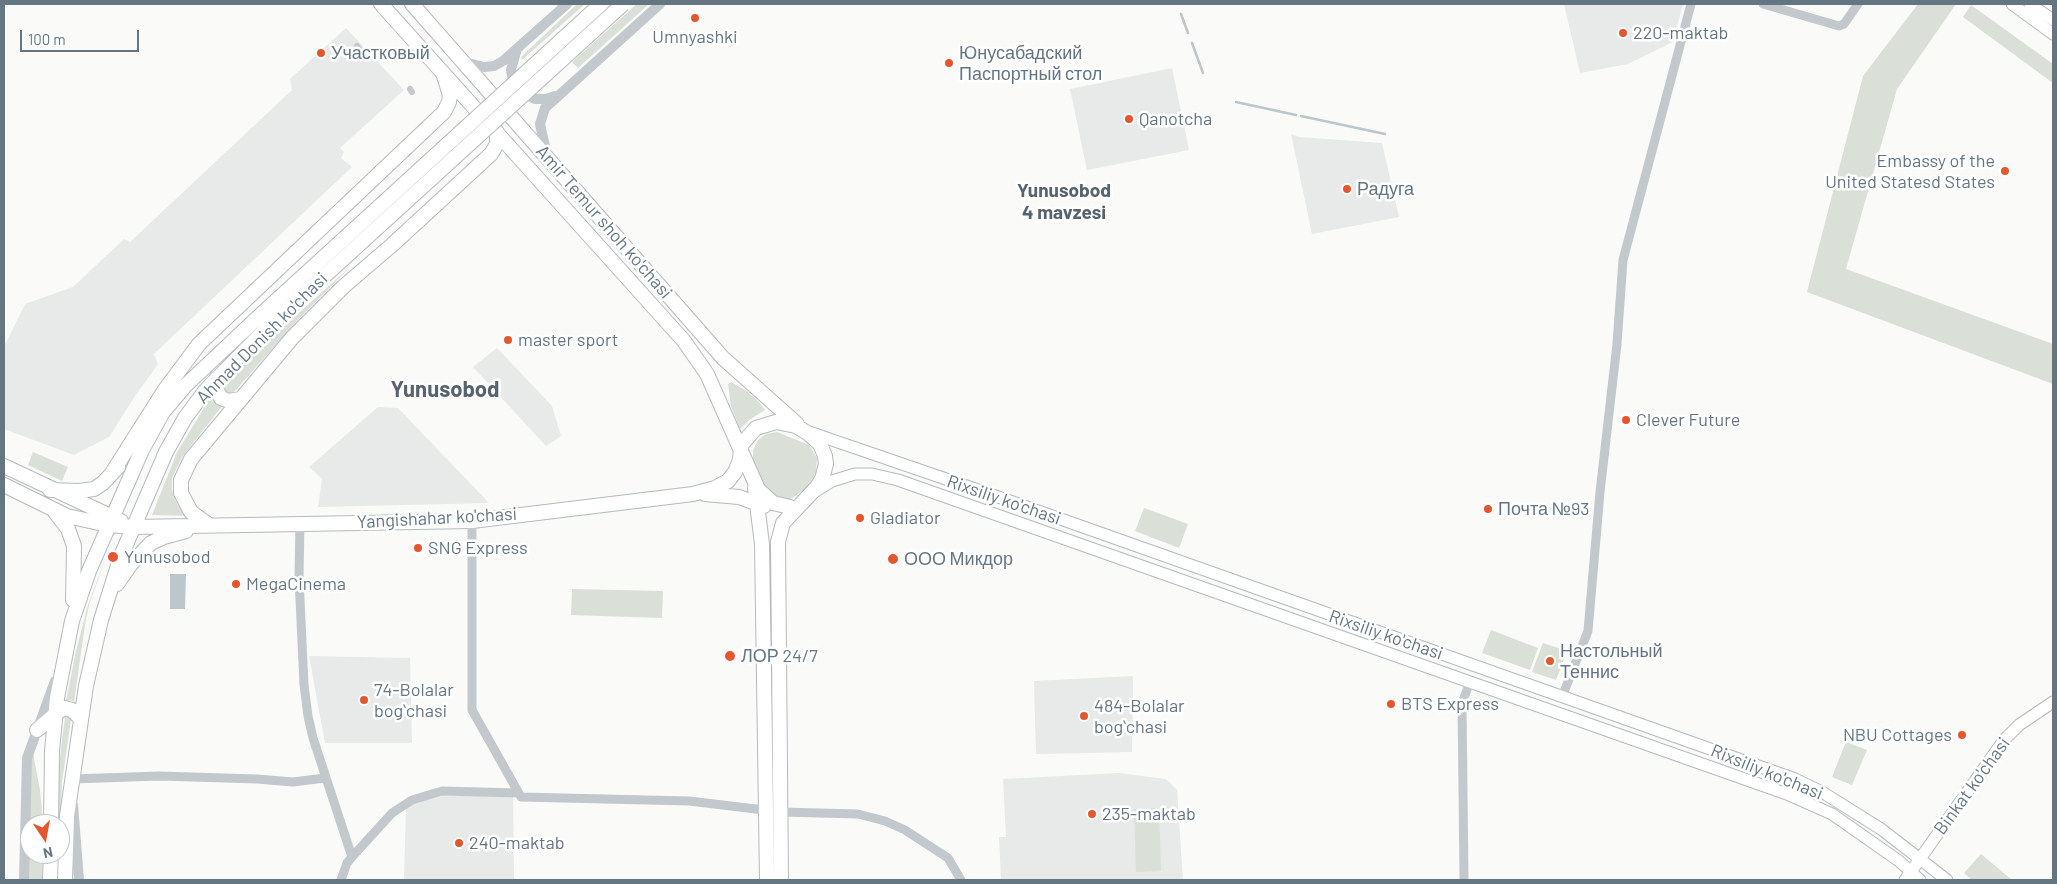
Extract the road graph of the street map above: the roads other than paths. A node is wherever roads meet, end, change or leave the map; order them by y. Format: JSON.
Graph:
{"nodes":[{"id":1,"x":381,"y":4,"type":"edge"},
{"id":2,"x":412,"y":4,"type":"edge"},
{"id":3,"x":567,"y":4,"type":"edge"},
{"id":4,"x":601,"y":4,"type":"edge"},
{"id":5,"x":623,"y":4,"type":"edge"},
{"id":6,"x":660,"y":4,"type":"edge"},
{"id":7,"x":1691,"y":4,"type":"edge"},
{"id":8,"x":1763,"y":4,"type":"edge"},
{"id":9,"x":1858,"y":4,"type":"edge"},
{"id":10,"x":2012,"y":4,"type":"edge"},
{"id":11,"x":2030,"y":4,"type":"edge"},
{"id":12,"x":2053,"y":20,"type":"edge"},
{"id":13,"x":2053,"y":34,"type":"edge"},
{"id":14,"x":357,"y":46,"type":"dead end"},
{"id":15,"x":517,"y":50,"type":"junction"},
{"id":16,"x":356,"y":55,"type":"dead end"},
{"id":17,"x":463,"y":62,"type":"junction"},
{"id":18,"x":441,"y":69,"type":"junction"},
{"id":19,"x":561,"y":92,"type":"junction"},
{"id":20,"x":497,"y":132,"type":"junction"},
{"id":21,"x":547,"y":156,"type":"junction"},
{"id":22,"x":602,"y":220,"type":"junction"},
{"id":23,"x":586,"y":232,"type":"junction"},
{"id":24,"x":199,"y":344,"type":"junction"},
{"id":25,"x":216,"y":379,"type":"junction"},
{"id":26,"x":240,"y":399,"type":"junction"},
{"id":27,"x":163,"y":412,"type":"junction"},
{"id":28,"x":805,"y":431,"type":"junction"},
{"id":29,"x":740,"y":450,"type":"junction"},
{"id":30,"x":4,"y":466,"type":"edge"},
{"id":31,"x":112,"y":473,"type":"junction"},
{"id":32,"x":754,"y":482,"type":"junction"},
{"id":33,"x":960,"y":484,"type":"junction"},
{"id":34,"x":4,"y":486,"type":"edge"},
{"id":35,"x":50,"y":490,"type":"junction"},
{"id":36,"x":693,"y":494,"type":"junction"},
{"id":37,"x":811,"y":495,"type":"junction"},
{"id":38,"x":954,"y":500,"type":"junction"},
{"id":39,"x":758,"y":504,"type":"junction"},
{"id":40,"x":790,"y":507,"type":"junction"},
{"id":41,"x":53,"y":510,"type":"junction"},
{"id":42,"x":472,"y":520,"type":"junction"},
{"id":43,"x":110,"y":521,"type":"junction"},
{"id":44,"x":300,"y":523,"type":"junction"},
{"id":45,"x":209,"y":525,"type":"junction"},
{"id":46,"x":133,"y":526,"type":"junction"},
{"id":47,"x":107,"y":600,"type":"junction"},
{"id":48,"x":72,"y":621,"type":"junction"},
{"id":49,"x":1421,"y":647,"type":"junction"},
{"id":50,"x":64,"y":656,"type":"junction"},
{"id":51,"x":1416,"y":663,"type":"junction"},
{"id":52,"x":1470,"y":682,"type":"junction"},
{"id":53,"x":1562,"y":697,"type":"junction"},
{"id":54,"x":2053,"y":702,"type":"edge"},
{"id":55,"x":56,"y":714,"type":"junction"},
{"id":56,"x":80,"y":718,"type":"junction"},
{"id":57,"x":37,"y":730,"type":"junction"},
{"id":58,"x":1782,"y":774,"type":"junction"},
{"id":59,"x":325,"y":778,"type":"junction"},
{"id":60,"x":72,"y":779,"type":"junction"},
{"id":61,"x":1776,"y":790,"type":"junction"},
{"id":62,"x":519,"y":793,"type":"junction"},
{"id":63,"x":766,"y":810,"type":"junction"},
{"id":64,"x":781,"y":812,"type":"junction"},
{"id":65,"x":51,"y":814,"type":"edge"},
{"id":66,"x":352,"y":857,"type":"junction"},
{"id":67,"x":1920,"y":858,"type":"junction"},
{"id":68,"x":51,"y":864,"type":"edge"},
{"id":69,"x":1908,"y":875,"type":"edge"},
{"id":70,"x":24,"y":880,"type":"edge"},
{"id":71,"x":50,"y":880,"type":"edge"},
{"id":72,"x":65,"y":880,"type":"edge"},
{"id":73,"x":79,"y":880,"type":"edge"},
{"id":74,"x":340,"y":880,"type":"edge"},
{"id":75,"x":768,"y":880,"type":"edge"},
{"id":76,"x":780,"y":880,"type":"edge"},
{"id":77,"x":962,"y":880,"type":"edge"},
{"id":78,"x":1464,"y":880,"type":"edge"},
{"id":79,"x":1921,"y":880,"type":"edge"},
{"id":80,"x":1946,"y":880,"type":"edge"}],
"edges":[{"from":1,"to":18,"type":"main road","name":"Amir Temur shoh ko'chasi"},
{"from":2,"to":17,"type":"main road","name":"Amir Temur shoh ko'chasi"},
{"from":3,"to":15,"type":"street"},
{"from":4,"to":27,"type":"main road","name":"Ahmad Donish ko'chasi","bridge":true},
{"from":5,"to":25,"type":"main road","name":"Ahmad Donish ko'chasi","bridge":true},
{"from":6,"to":19,"type":"street"},
{"from":7,"to":53,"type":"street"},
{"from":8,"to":9,"type":"street"},
{"from":10,"to":13,"type":"main road"},
{"from":11,"to":12,"type":"main road"},
{"from":14,"to":16,"type":"street"},
{"from":15,"to":17,"type":"street"},
{"from":15,"to":19,"type":"street"},
{"from":17,"to":21,"type":"main road","name":"Amir Temur shoh ko'chasi"},
{"from":18,"to":20,"type":"main road","name":"Amir Temur shoh ko'chasi"},
{"from":18,"to":24,"type":"main road"},
{"from":19,"to":21,"type":"street"},
{"from":20,"to":23,"type":"main road","name":"Amir Temur shoh ko'chasi"},
{"from":20,"to":26,"type":"main road"},
{"from":21,"to":22,"type":"main road","name":"Amir Temur shoh ko'chasi"},
{"from":22,"to":23,"type":"main road"},
{"from":22,"to":28,"type":"main road","name":"Amir Temur shoh ko'chasi"},
{"from":23,"to":29,"type":"main road","name":"Amir Temur shoh ko'chasi"},
{"from":24,"to":27,"type":"main road"},
{"from":24,"to":31,"type":"main road"},
{"from":25,"to":26,"type":"main road"},
{"from":25,"to":46,"type":"main road","name":"Ahmad Donish ko'chasi"},
{"from":26,"to":45,"type":"main road"},
{"from":27,"to":31,"type":"main road"},
{"from":27,"to":43,"type":"main road","name":"Ahmad Donish ko'chasi"},
{"from":28,"to":29,"type":"main road","name":"Amir Temur shoh ko'chasi"},
{"from":28,"to":33,"type":"main road","name":"Rixsiliy ko'chasi"},
{"from":28,"to":37,"type":"main road","name":"Amir Temur shoh ko'chasi"},
{"from":29,"to":32,"type":"main road","name":"Amir Temur shoh ko'chasi"},
{"from":29,"to":36,"type":"main road","name":"Yangishahar ko'chasi"},
{"from":30,"to":35,"type":"main road"},
{"from":31,"to":35,"type":"main road"},
{"from":32,"to":39,"type":"main road","name":"Amir Temur shoh ko'chasi"},
{"from":32,"to":40,"type":"main road","name":"Amir Temur shoh ko'chasi"},
{"from":33,"to":38,"type":"main road"},
{"from":33,"to":49,"type":"main road","name":"Rixsiliy ko'chasi"},
{"from":34,"to":41,"type":"main road"},
{"from":35,"to":43,"type":"main road"},
{"from":36,"to":39,"type":"main road","name":"Yangishahar ko'chasi"},
{"from":36,"to":42,"type":"main road","name":"Yangishahar ko'chasi"},
{"from":37,"to":38,"type":"main road","name":"Rixsiliy ko'chasi"},
{"from":37,"to":40,"type":"main road"},
{"from":37,"to":64,"type":"main road","name":"Amir Temur shoh ko'chasi"},
{"from":38,"to":51,"type":"main road","name":"Rixsiliy ko'chasi"},
{"from":39,"to":40,"type":"main road"},
{"from":39,"to":63,"type":"main road","name":"Amir Temur shoh ko'chasi"},
{"from":41,"to":43,"type":"main road"},
{"from":41,"to":48,"type":"main road"},
{"from":42,"to":44,"type":"main road","name":"Yangishahar ko'chasi"},
{"from":42,"to":62,"type":"street"},
{"from":43,"to":46,"type":"main road"},
{"from":43,"to":48,"type":"main road","name":"Ahmad Donish ko'chasi"},
{"from":44,"to":45,"type":"main road","name":"Yangishahar ko'chasi"},
{"from":44,"to":59,"type":"street"},
{"from":45,"to":46,"type":"main road"},
{"from":45,"to":47,"type":"main road"},
{"from":46,"to":47,"type":"main road","name":"Ahmad Donish ko'chasi"},
{"from":47,"to":56,"type":"main road","name":"Ahmad Donish ko'chasi"},
{"from":48,"to":50,"type":"main road","name":"Ahmad Donish ko'chasi"},
{"from":49,"to":51,"type":"main road"},
{"from":49,"to":53,"type":"main road","name":"Rixsiliy ko'chasi"},
{"from":50,"to":55,"type":"main road","name":"Ahmad Donish ko'chasi"},
{"from":50,"to":57,"type":"street","name":"Ahmad Donish ko'chasi"},
{"from":51,"to":52,"type":"main road","name":"Rixsiliy ko'chasi"},
{"from":52,"to":61,"type":"main road","name":"Rixsiliy ko'chasi"},
{"from":52,"to":78,"type":"street"},
{"from":53,"to":58,"type":"main road","name":"Rixsiliy ko'chasi"},
{"from":54,"to":67,"type":"main road","name":"Binkat ko'chasi"},
{"from":55,"to":56,"type":"main road"},
{"from":55,"to":57,"type":"main road"},
{"from":55,"to":65,"type":"main road","name":"Ahmad Donish ko'chasi"},
{"from":56,"to":60,"type":"main road","name":"Ahmad Donish ko'chasi"},
{"from":57,"to":70,"type":"street","name":"Ahmad Donish ko'chasi"},
{"from":58,"to":61,"type":"main road"},
{"from":58,"to":67,"type":"main road","name":"Rixsiliy ko'chasi"},
{"from":59,"to":60,"type":"street"},
{"from":59,"to":66,"type":"street"},
{"from":60,"to":72,"type":"main road","name":"Ahmad Donish ko'chasi"},
{"from":60,"to":73,"type":"street","name":"Ahmad Donish ko'chasi"},
{"from":61,"to":69,"type":"main road","name":"Rixsiliy ko'chasi"},
{"from":62,"to":63,"type":"street"},
{"from":62,"to":66,"type":"street"},
{"from":63,"to":64,"type":"street"},
{"from":63,"to":75,"type":"main road","name":"Amir Temur shoh ko'chasi"},
{"from":64,"to":76,"type":"main road","name":"Amir Temur shoh ko'chasi"},
{"from":64,"to":77,"type":"street"},
{"from":66,"to":74,"type":"street"},
{"from":67,"to":69,"type":"main road","name":"Binkat ko'chasi"},
{"from":67,"to":79,"type":"main road"},
{"from":67,"to":80,"type":"main road","name":"Rixsiliy ko'chasi"},
{"from":68,"to":71,"type":"main road"},
{"from":69,"to":79,"type":"main road","name":"Rixsiliy ko'chasi"}]}
